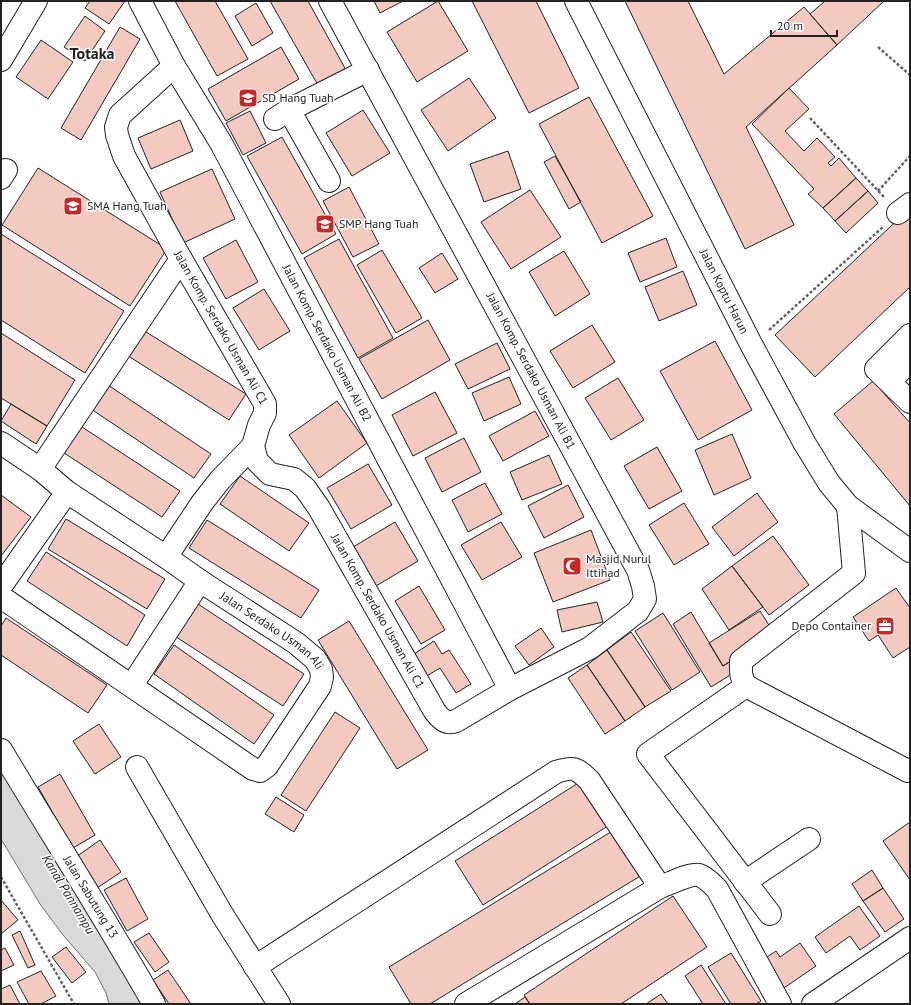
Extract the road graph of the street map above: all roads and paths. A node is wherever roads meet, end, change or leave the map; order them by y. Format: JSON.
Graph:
{"nodes":[{"id":1,"x":36,"y":1,"type":"edge"},
{"id":2,"x":140,"y":1,"type":"edge"},
{"id":3,"x":330,"y":1,"type":"edge"},
{"id":4,"x":576,"y":1,"type":"edge"},
{"id":5,"x":878,"y":47,"type":"dead end"},
{"id":6,"x":1,"y":60,"type":"edge"},
{"id":7,"x":174,"y":66,"type":"junction"},
{"id":8,"x":368,"y":70,"type":"junction"},
{"id":9,"x":910,"y":75,"type":"edge"},
{"id":10,"x":810,"y":118,"type":"dead end"},
{"id":11,"x":910,"y":156,"type":"edge"},
{"id":12,"x":329,"y":181,"type":"dead end"},
{"id":13,"x":878,"y":191,"type":"junction"},
{"id":14,"x":904,"y":209,"type":"edge"},
{"id":15,"x":181,"y":259,"type":"junction"},
{"id":16,"x":910,"y":335,"type":"edge"},
{"id":17,"x":752,"y":346,"type":"junction"},
{"id":18,"x":910,"y":361,"type":"edge"},
{"id":19,"x":883,"y":375,"type":"junction"},
{"id":20,"x":910,"y":402,"type":"edge"},
{"id":21,"x":1,"y":443,"type":"edge"},
{"id":22,"x":253,"y":446,"type":"junction"},
{"id":23,"x":40,"y":469,"type":"junction"},
{"id":24,"x":67,"y":492,"type":"junction"},
{"id":25,"x":848,"y":506,"type":"junction"},
{"id":26,"x":910,"y":551,"type":"edge"},
{"id":27,"x":166,"y":557,"type":"junction"},
{"id":28,"x":200,"y":581,"type":"junction"},
{"id":29,"x":1,"y":586,"type":"edge"},
{"id":30,"x":1,"y":597,"type":"edge"},
{"id":31,"x":132,"y":685,"type":"junction"},
{"id":32,"x":746,"y":686,"type":"junction"},
{"id":33,"x":510,"y":689,"type":"junction"},
{"id":34,"x":1,"y":750,"type":"edge"},
{"id":35,"x":136,"y":767,"type":"dead end"},
{"id":36,"x":910,"y":770,"type":"edge"},
{"id":37,"x":809,"y":840,"type":"dead end"},
{"id":38,"x":1,"y":877,"type":"edge"},
{"id":39,"x":746,"y":882,"type":"junction"},
{"id":40,"x":660,"y":888,"type":"junction"},
{"id":41,"x":770,"y":914,"type":"dead end"},
{"id":42,"x":910,"y":938,"type":"edge"},
{"id":43,"x":256,"y":966,"type":"junction"},
{"id":44,"x":74,"y":1004,"type":"edge"},
{"id":45,"x":154,"y":1004,"type":"edge"},
{"id":46,"x":279,"y":1004,"type":"edge"},
{"id":47,"x":466,"y":1004,"type":"edge"},
{"id":48,"x":780,"y":1004,"type":"edge"},
{"id":49,"x":813,"y":1004,"type":"edge"}],
"edges":[{"from":1,"to":6,"type":"street"},
{"from":2,"to":7,"type":"street","name":"Jalan Komp. Serdako Usman Ali B2"},
{"from":3,"to":8,"type":"street","name":"Jalan Komp. Serdako Usman Ali B1"},
{"from":4,"to":17,"type":"street","name":"Jalan Koptu Harun"},
{"from":5,"to":9,"type":"path"},
{"from":7,"to":15,"type":"street","name":"Jalan Komp. Serdako Usman Ali C1"},
{"from":7,"to":33,"type":"street","name":"Jalan Komp. Serdako Usman Ali B2"},
{"from":8,"to":12,"type":"street"},
{"from":8,"to":33,"type":"street","name":"Jalan Komp. Serdako Usman Ali B1"},
{"from":10,"to":13,"type":"path"},
{"from":11,"to":13,"type":"path"},
{"from":13,"to":14,"type":"path"},
{"from":14,"to":17,"type":"path"},
{"from":15,"to":22,"type":"street","name":"Jalan Komp. Serdako Usman Ali C1"},
{"from":15,"to":23,"type":"street"},
{"from":16,"to":19,"type":"street"},
{"from":17,"to":25,"type":"street","name":"Jalan Koptu Harun"},
{"from":18,"to":19,"type":"street"},
{"from":19,"to":20,"type":"street"},
{"from":21,"to":23,"type":"street","name":"Jalan Serdako Usman Ali"},
{"from":22,"to":27,"type":"street"},
{"from":22,"to":33,"type":"street","name":"Jalan Komp. Serdako Usman Ali C1"},
{"from":23,"to":24,"type":"street","name":"Jalan Serdako Usman Ali"},
{"from":24,"to":27,"type":"street","name":"Jalan Serdako Usman Ali"},
{"from":24,"to":29,"type":"street"},
{"from":25,"to":26,"type":"street","name":"Jalan Koptu Harun"},
{"from":25,"to":32,"type":"street"},
{"from":27,"to":28,"type":"street","name":"Jalan Serdako Usman Ali"},
{"from":28,"to":31,"type":"street"},
{"from":28,"to":31,"type":"street","name":"Jalan Serdako Usman Ali"},
{"from":30,"to":31,"type":"street","name":"Jalan Serdako Usman Ali"},
{"from":32,"to":36,"type":"street"},
{"from":32,"to":39,"type":"street"},
{"from":34,"to":45,"type":"street","name":"Jalan Sabutung 13"},
{"from":35,"to":43,"type":"street"},
{"from":37,"to":39,"type":"street"},
{"from":38,"to":44,"type":"path"},
{"from":39,"to":41,"type":"street"},
{"from":40,"to":43,"type":"street"},
{"from":40,"to":47,"type":"street"},
{"from":40,"to":48,"type":"street"},
{"from":42,"to":49,"type":"street"},
{"from":43,"to":46,"type":"street"}]}
